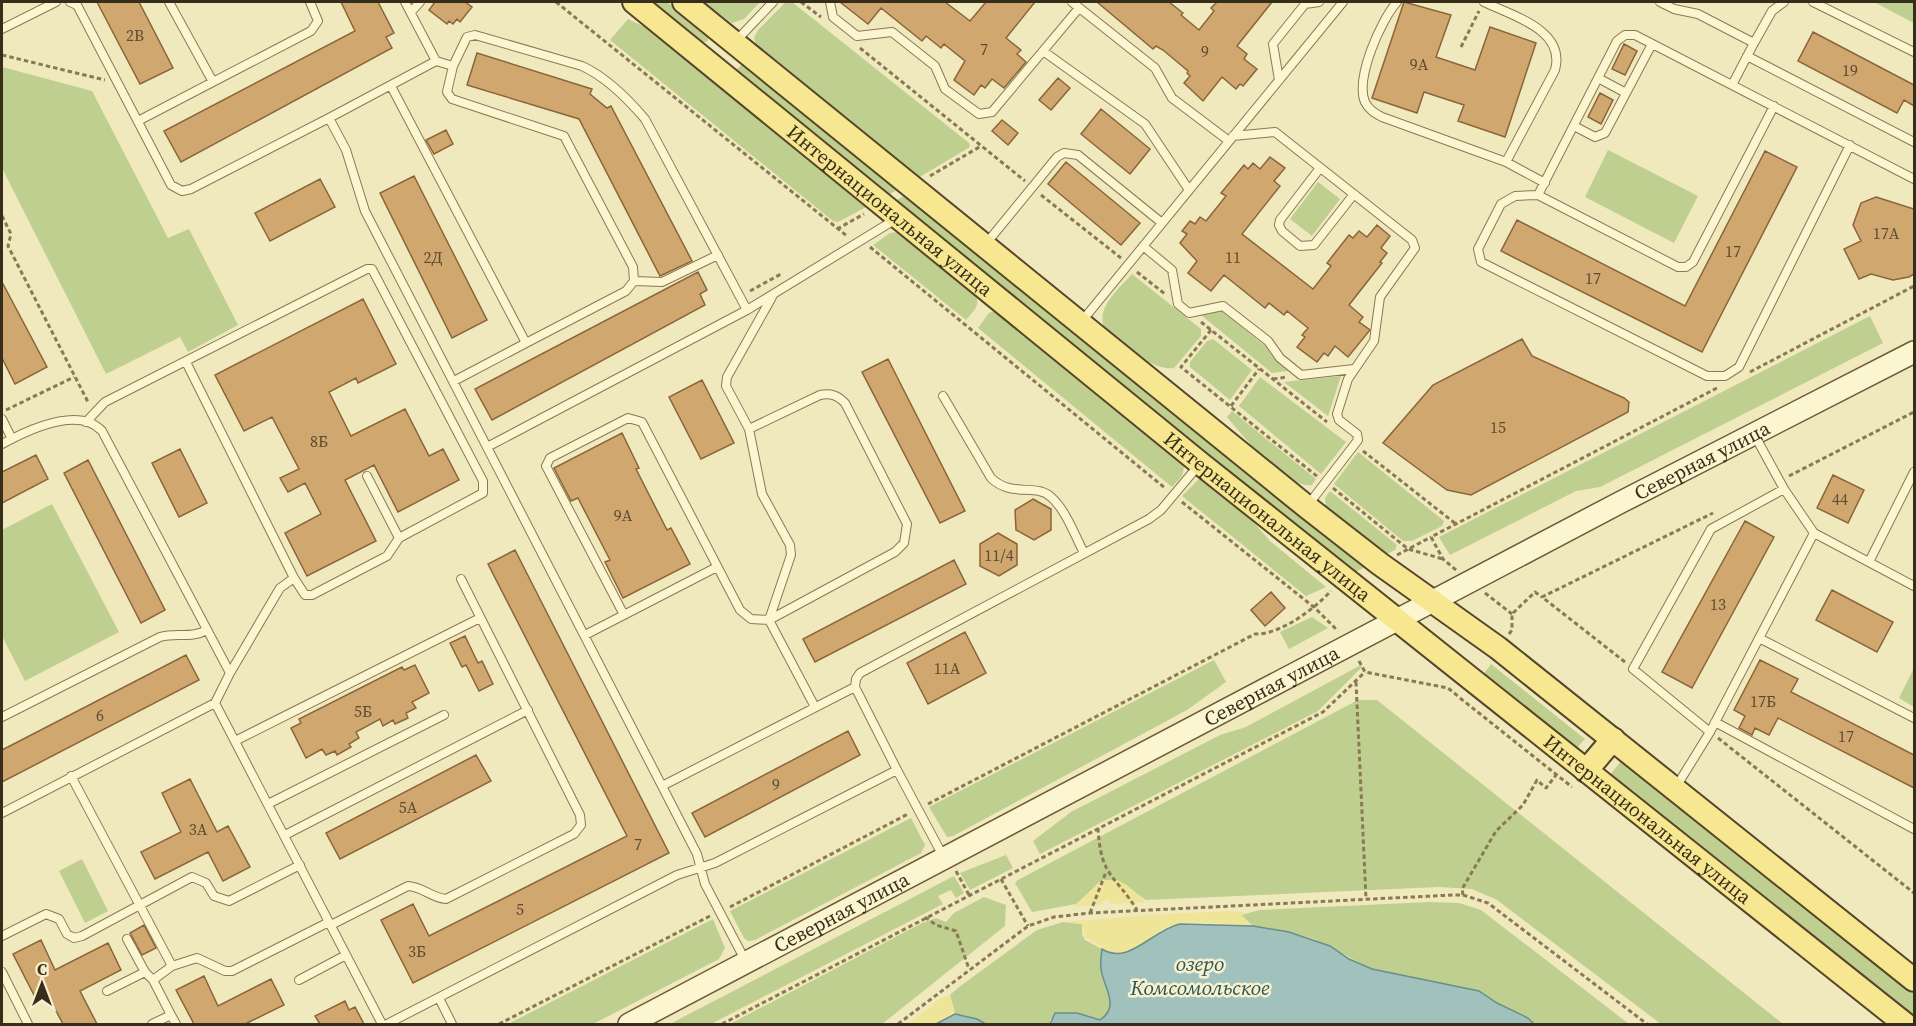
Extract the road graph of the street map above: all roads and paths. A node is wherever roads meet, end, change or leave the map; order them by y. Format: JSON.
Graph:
{"nodes":[{"id":1,"x":70,"y":2,"type":"edge"},
{"id":2,"x":169,"y":2,"type":"edge"},
{"id":3,"x":310,"y":2,"type":"edge"},
{"id":4,"x":405,"y":2,"type":"edge"},
{"id":5,"x":420,"y":2,"type":"edge"},
{"id":6,"x":556,"y":2,"type":"edge"},
{"id":7,"x":634,"y":2,"type":"edge"},
{"id":8,"x":684,"y":2,"type":"edge"},
{"id":9,"x":773,"y":2,"type":"edge"},
{"id":10,"x":801,"y":2,"type":"edge"},
{"id":11,"x":830,"y":2,"type":"edge"},
{"id":12,"x":1072,"y":2,"type":"edge"},
{"id":13,"x":1319,"y":2,"type":"edge"},
{"id":14,"x":1343,"y":2,"type":"edge"},
{"id":15,"x":1397,"y":2,"type":"edge"},
{"id":16,"x":1484,"y":2,"type":"edge"},
{"id":17,"x":1660,"y":2,"type":"edge"},
{"id":18,"x":1784,"y":2,"type":"edge"},
{"id":19,"x":1813,"y":2,"type":"edge"},
{"id":20,"x":51,"y":3,"type":"edge"},
{"id":21,"x":1079,"y":8,"type":"junction"},
{"id":22,"x":411,"y":12,"type":"junction"},
{"id":23,"x":830,"y":24,"type":"dead end"},
{"id":24,"x":2,"y":29,"type":"edge"},
{"id":25,"x":734,"y":43,"type":"junction"},
{"id":26,"x":1754,"y":43,"type":"junction"},
{"id":27,"x":1652,"y":44,"type":"junction"},
{"id":28,"x":858,"y":46,"type":"dead end"},
{"id":29,"x":1461,"y":47,"type":"dead end"},
{"id":30,"x":1043,"y":51,"type":"junction"},
{"id":31,"x":1914,"y":52,"type":"edge"},
{"id":32,"x":2,"y":55,"type":"edge"},
{"id":33,"x":1747,"y":56,"type":"junction"},
{"id":34,"x":436,"y":61,"type":"junction"},
{"id":35,"x":453,"y":66,"type":"junction"},
{"id":36,"x":715,"y":68,"type":"junction"},
{"id":37,"x":1598,"y":78,"type":"junction"},
{"id":38,"x":1279,"y":80,"type":"junction"},
{"id":39,"x":213,"y":82,"type":"junction"},
{"id":40,"x":118,"y":83,"type":"junction"},
{"id":41,"x":1732,"y":85,"type":"junction"},
{"id":42,"x":391,"y":86,"type":"junction"},
{"id":43,"x":1626,"y":93,"type":"junction"},
{"id":44,"x":1774,"y":106,"type":"junction"},
{"id":45,"x":329,"y":118,"type":"junction"},
{"id":46,"x":138,"y":121,"type":"junction"},
{"id":47,"x":1574,"y":126,"type":"junction"},
{"id":48,"x":1231,"y":138,"type":"junction"},
{"id":49,"x":1914,"y":142,"type":"edge"},
{"id":50,"x":1850,"y":145,"type":"junction"},
{"id":51,"x":1506,"y":162,"type":"junction"},
{"id":52,"x":1320,"y":168,"type":"junction"},
{"id":53,"x":1914,"y":179,"type":"edge"},
{"id":54,"x":1545,"y":183,"type":"junction"},
{"id":55,"x":1032,"y":187,"type":"junction"},
{"id":56,"x":1189,"y":190,"type":"junction"},
{"id":57,"x":1354,"y":194,"type":"junction"},
{"id":58,"x":1538,"y":195,"type":"junction"},
{"id":59,"x":2,"y":216,"type":"edge"},
{"id":60,"x":899,"y":217,"type":"junction"},
{"id":61,"x":1162,"y":223,"type":"junction"},
{"id":62,"x":862,"y":240,"type":"junction"},
{"id":63,"x":984,"y":246,"type":"junction"},
{"id":64,"x":1143,"y":246,"type":"junction"},
{"id":65,"x":718,"y":255,"type":"junction"},
{"id":66,"x":1128,"y":264,"type":"junction"},
{"id":67,"x":634,"y":281,"type":"junction"},
{"id":68,"x":1914,"y":286,"type":"edge"},
{"id":69,"x":773,"y":295,"type":"junction"},
{"id":70,"x":1178,"y":304,"type":"junction"},
{"id":71,"x":747,"y":310,"type":"junction"},
{"id":72,"x":1079,"y":324,"type":"junction"},
{"id":73,"x":1211,"y":330,"type":"dead end"},
{"id":74,"x":526,"y":343,"type":"junction"},
{"id":75,"x":1914,"y":352,"type":"edge"},
{"id":76,"x":186,"y":362,"type":"junction"},
{"id":77,"x":1259,"y":368,"type":"dead end"},
{"id":78,"x":1354,"y":369,"type":"junction"},
{"id":79,"x":1748,"y":373,"type":"dead end"},
{"id":80,"x":74,"y":377,"type":"junction"},
{"id":81,"x":454,"y":381,"type":"junction"},
{"id":82,"x":1727,"y":384,"type":"dead end"},
{"id":83,"x":943,"y":396,"type":"dead end"},
{"id":84,"x":88,"y":402,"type":"dead end"},
{"id":85,"x":1231,"y":406,"type":"junction"},
{"id":86,"x":3,"y":415,"type":"edge"},
{"id":87,"x":86,"y":422,"type":"junction"},
{"id":88,"x":749,"y":429,"type":"junction"},
{"id":89,"x":1754,"y":434,"type":"junction"},
{"id":90,"x":12,"y":439,"type":"junction"},
{"id":91,"x":2,"y":444,"type":"edge"},
{"id":92,"x":489,"y":446,"type":"junction"},
{"id":93,"x":1201,"y":464,"type":"junction"},
{"id":94,"x":1914,"y":472,"type":"edge"},
{"id":95,"x":367,"y":476,"type":"dead end"},
{"id":96,"x":1326,"y":483,"type":"junction"},
{"id":97,"x":1784,"y":489,"type":"junction"},
{"id":98,"x":1174,"y":495,"type":"junction"},
{"id":99,"x":1307,"y":507,"type":"junction"},
{"id":100,"x":1814,"y":533,"type":"junction"},
{"id":101,"x":399,"y":538,"type":"junction"},
{"id":102,"x":1084,"y":553,"type":"junction"},
{"id":103,"x":1443,"y":559,"type":"junction"},
{"id":104,"x":1869,"y":562,"type":"junction"},
{"id":105,"x":717,"y":567,"type":"junction"},
{"id":106,"x":294,"y":578,"type":"junction"},
{"id":107,"x":461,"y":579,"type":"dead end"},
{"id":108,"x":1471,"y":582,"type":"junction"},
{"id":109,"x":1914,"y":586,"type":"edge"},
{"id":110,"x":1433,"y":602,"type":"junction"},
{"id":111,"x":1315,"y":608,"type":"junction"},
{"id":112,"x":1512,"y":614,"type":"dead end"},
{"id":113,"x":624,"y":615,"type":"junction"},
{"id":114,"x":480,"y":618,"type":"junction"},
{"id":115,"x":769,"y":620,"type":"junction"},
{"id":116,"x":1397,"y":621,"type":"junction"},
{"id":117,"x":207,"y":630,"type":"junction"},
{"id":118,"x":585,"y":635,"type":"junction"},
{"id":119,"x":1759,"y":638,"type":"junction"},
{"id":120,"x":1350,"y":646,"type":"junction"},
{"id":121,"x":1365,"y":672,"type":"junction"},
{"id":122,"x":230,"y":673,"type":"junction"},
{"id":123,"x":1356,"y":681,"type":"junction"},
{"id":124,"x":855,"y":687,"type":"junction"},
{"id":125,"x":1459,"y":697,"type":"dead end"},
{"id":126,"x":215,"y":703,"type":"junction"},
{"id":127,"x":815,"y":708,"type":"junction"},
{"id":128,"x":528,"y":710,"type":"junction"},
{"id":129,"x":444,"y":715,"type":"dead end"},
{"id":130,"x":2,"y":717,"type":"edge"},
{"id":131,"x":1914,"y":718,"type":"edge"},
{"id":132,"x":1715,"y":722,"type":"junction"},
{"id":133,"x":1710,"y":732,"type":"junction"},
{"id":134,"x":1613,"y":739,"type":"junction"},
{"id":135,"x":235,"y":741,"type":"junction"},
{"id":136,"x":897,"y":770,"type":"junction"},
{"id":137,"x":1586,"y":771,"type":"junction"},
{"id":138,"x":1556,"y":775,"type":"dead end"},
{"id":139,"x":71,"y":776,"type":"junction"},
{"id":140,"x":662,"y":786,"type":"junction"},
{"id":141,"x":1676,"y":788,"type":"junction"},
{"id":142,"x":268,"y":804,"type":"junction"},
{"id":143,"x":2,"y":813,"type":"edge"},
{"id":144,"x":930,"y":814,"type":"dead end"},
{"id":145,"x":1098,"y":828,"type":"junction"},
{"id":146,"x":1914,"y":828,"type":"edge"},
{"id":147,"x":285,"y":835,"type":"junction"},
{"id":148,"x":948,"y":859,"type":"junction"},
{"id":149,"x":300,"y":865,"type":"junction"},
{"id":150,"x":701,"y":868,"type":"junction"},
{"id":151,"x":1106,"y":870,"type":"junction"},
{"id":152,"x":1001,"y":879,"type":"junction"},
{"id":153,"x":1914,"y":893,"type":"edge"},
{"id":154,"x":1463,"y":895,"type":"junction"},
{"id":155,"x":969,"y":896,"type":"junction"},
{"id":156,"x":1366,"y":899,"type":"junction"},
{"id":157,"x":140,"y":905,"type":"junction"},
{"id":158,"x":1138,"y":910,"type":"junction"},
{"id":159,"x":1090,"y":913,"type":"junction"},
{"id":160,"x":925,"y":918,"type":"junction"},
{"id":161,"x":330,"y":924,"type":"junction"},
{"id":162,"x":1028,"y":926,"type":"junction"},
{"id":163,"x":2,"y":936,"type":"edge"},
{"id":164,"x":127,"y":939,"type":"dead end"},
{"id":165,"x":346,"y":955,"type":"junction"},
{"id":166,"x":746,"y":964,"type":"junction"},
{"id":167,"x":172,"y":966,"type":"junction"},
{"id":168,"x":969,"y":969,"type":"junction"},
{"id":169,"x":2,"y":972,"type":"edge"},
{"id":170,"x":146,"y":972,"type":"junction"},
{"id":171,"x":153,"y":980,"type":"junction"},
{"id":172,"x":299,"y":980,"type":"dead end"},
{"id":173,"x":1914,"y":980,"type":"edge"},
{"id":174,"x":107,"y":991,"type":"dead end"},
{"id":175,"x":439,"y":998,"type":"junction"},
{"id":176,"x":171,"y":1014,"type":"junction"},
{"id":177,"x":28,"y":1024,"type":"edge"},
{"id":178,"x":152,"y":1024,"type":"edge"},
{"id":179,"x":176,"y":1024,"type":"edge"},
{"id":180,"x":382,"y":1024,"type":"edge"},
{"id":181,"x":387,"y":1024,"type":"edge"},
{"id":182,"x":452,"y":1024,"type":"edge"},
{"id":183,"x":629,"y":1024,"type":"edge"},
{"id":184,"x":722,"y":1024,"type":"edge"},
{"id":185,"x":898,"y":1024,"type":"edge"},
{"id":186,"x":1647,"y":1024,"type":"edge"},
{"id":187,"x":1905,"y":1024,"type":"edge"}],
"edges":[{"from":1,"to":40,"type":"lane"},
{"from":2,"to":39,"type":"lane"},
{"from":3,"to":39,"type":"lane"},
{"from":4,"to":22,"type":"lane"},
{"from":5,"to":22,"type":"lane"},
{"from":6,"to":62,"type":"path"},
{"from":7,"to":36,"type":"main road","name":"Интернациональная улица"},
{"from":8,"to":25,"type":"main road","name":"Интернациональная улица"},
{"from":9,"to":25,"type":"lane"},
{"from":10,"to":23,"type":"path"},
{"from":11,"to":30,"type":"lane"},
{"from":12,"to":21,"type":"lane"},
{"from":13,"to":38,"type":"lane"},
{"from":14,"to":38,"type":"lane"},
{"from":15,"to":51,"type":"lane"},
{"from":16,"to":29,"type":"path"},
{"from":16,"to":51,"type":"lane"},
{"from":17,"to":26,"type":"lane"},
{"from":18,"to":26,"type":"lane"},
{"from":19,"to":31,"type":"lane"},
{"from":20,"to":24,"type":"lane"},
{"from":21,"to":30,"type":"lane"},
{"from":21,"to":48,"type":"lane"},
{"from":22,"to":34,"type":"lane"},
{"from":25,"to":36,"type":"main road"},
{"from":25,"to":63,"type":"main road","name":"Интернациональная улица"},
{"from":26,"to":33,"type":"lane"},
{"from":27,"to":37,"type":"lane"},
{"from":27,"to":41,"type":"lane"},
{"from":27,"to":43,"type":"lane"},
{"from":28,"to":55,"type":"path"},
{"from":30,"to":56,"type":"lane"},
{"from":32,"to":40,"type":"path"},
{"from":33,"to":41,"type":"lane"},
{"from":33,"to":49,"type":"lane"},
{"from":34,"to":35,"type":"lane"},
{"from":34,"to":42,"type":"lane"},
{"from":35,"to":65,"type":"lane"},
{"from":35,"to":67,"type":"lane"},
{"from":36,"to":60,"type":"main road","name":"Интернациональная улица"},
{"from":37,"to":43,"type":"lane"},
{"from":37,"to":47,"type":"lane"},
{"from":38,"to":48,"type":"lane"},
{"from":39,"to":46,"type":"lane"},
{"from":40,"to":46,"type":"lane"},
{"from":41,"to":44,"type":"lane"},
{"from":42,"to":45,"type":"lane"},
{"from":42,"to":74,"type":"lane"},
{"from":43,"to":47,"type":"lane"},
{"from":44,"to":50,"type":"lane"},
{"from":44,"to":58,"type":"lane"},
{"from":45,"to":46,"type":"lane"},
{"from":45,"to":81,"type":"lane"},
{"from":47,"to":54,"type":"lane"},
{"from":48,"to":52,"type":"lane"},
{"from":48,"to":56,"type":"lane"},
{"from":50,"to":53,"type":"lane"},
{"from":50,"to":58,"type":"lane"},
{"from":51,"to":54,"type":"lane"},
{"from":52,"to":57,"type":"lane"},
{"from":52,"to":57,"type":"lane"},
{"from":54,"to":58,"type":"lane"},
{"from":55,"to":61,"type":"lane"},
{"from":55,"to":63,"type":"lane"},
{"from":55,"to":66,"type":"path"},
{"from":56,"to":61,"type":"lane"},
{"from":57,"to":78,"type":"lane"},
{"from":59,"to":80,"type":"path"},
{"from":60,"to":62,"type":"lane"},
{"from":60,"to":93,"type":"main road","name":"Интернациональная улица"},
{"from":61,"to":64,"type":"lane"},
{"from":62,"to":69,"type":"lane"},
{"from":62,"to":98,"type":"path"},
{"from":63,"to":72,"type":"main road","name":"Интернациональная улица"},
{"from":64,"to":66,"type":"lane"},
{"from":64,"to":70,"type":"lane"},
{"from":65,"to":67,"type":"lane"},
{"from":65,"to":71,"type":"lane"},
{"from":66,"to":70,"type":"path"},
{"from":66,"to":72,"type":"lane"},
{"from":67,"to":74,"type":"lane"},
{"from":68,"to":79,"type":"path"},
{"from":69,"to":71,"type":"lane"},
{"from":69,"to":88,"type":"lane"},
{"from":70,"to":78,"type":"lane"},
{"from":71,"to":92,"type":"lane"},
{"from":72,"to":99,"type":"main road","name":"Интернациональная улица"},
{"from":73,"to":85,"type":"path"},
{"from":74,"to":81,"type":"lane"},
{"from":75,"to":89,"type":"main road","name":"Северная улица"},
{"from":76,"to":87,"type":"lane"},
{"from":76,"to":101,"type":"lane"},
{"from":76,"to":106,"type":"lane"},
{"from":77,"to":85,"type":"path"},
{"from":78,"to":96,"type":"lane"},
{"from":80,"to":84,"type":"path"},
{"from":80,"to":86,"type":"path"},
{"from":81,"to":92,"type":"lane"},
{"from":82,"to":103,"type":"path"},
{"from":83,"to":102,"type":"lane"},
{"from":85,"to":96,"type":"path"},
{"from":86,"to":90,"type":"lane"},
{"from":87,"to":90,"type":"lane"},
{"from":87,"to":117,"type":"lane"},
{"from":88,"to":115,"type":"lane"},
{"from":88,"to":115,"type":"lane"},
{"from":89,"to":97,"type":"lane"},
{"from":89,"to":108,"type":"main road","name":"Северная улица"},
{"from":90,"to":91,"type":"lane"},
{"from":92,"to":118,"type":"lane"},
{"from":93,"to":98,"type":"lane"},
{"from":93,"to":116,"type":"main road","name":"Интернациональная улица"},
{"from":94,"to":104,"type":"lane"},
{"from":95,"to":101,"type":"lane"},
{"from":96,"to":99,"type":"lane"},
{"from":96,"to":103,"type":"path"},
{"from":97,"to":100,"type":"lane"},
{"from":97,"to":133,"type":"lane"},
{"from":98,"to":102,"type":"lane"},
{"from":98,"to":111,"type":"path"},
{"from":99,"to":110,"type":"main road","name":"Интернациональная улица"},
{"from":100,"to":104,"type":"lane"},
{"from":100,"to":119,"type":"lane"},
{"from":101,"to":106,"type":"lane"},
{"from":102,"to":124,"type":"lane"},
{"from":103,"to":108,"type":"path"},
{"from":104,"to":109,"type":"lane"},
{"from":105,"to":113,"type":"lane"},
{"from":105,"to":113,"type":"lane"},
{"from":105,"to":115,"type":"lane"},
{"from":106,"to":122,"type":"lane"},
{"from":107,"to":114,"type":"lane"},
{"from":108,"to":110,"type":"main road","name":"Северная улица"},
{"from":108,"to":112,"type":"path"},
{"from":110,"to":116,"type":"main road","name":"Северная улица"},
{"from":110,"to":134,"type":"main road","name":"Интернациональная улица"},
{"from":111,"to":120,"type":"path"},
{"from":111,"to":144,"type":"path"},
{"from":113,"to":118,"type":"lane"},
{"from":114,"to":128,"type":"lane"},
{"from":114,"to":135,"type":"lane"},
{"from":115,"to":127,"type":"lane"},
{"from":116,"to":120,"type":"main road","name":"Северная улица"},
{"from":116,"to":137,"type":"main road","name":"Интернациональная улица"},
{"from":117,"to":122,"type":"lane"},
{"from":117,"to":130,"type":"lane"},
{"from":118,"to":140,"type":"lane"},
{"from":119,"to":131,"type":"lane"},
{"from":119,"to":132,"type":"lane"},
{"from":120,"to":121,"type":"path"},
{"from":120,"to":148,"type":"main road","name":"Северная улица"},
{"from":121,"to":123,"type":"path"},
{"from":121,"to":125,"type":"path"},
{"from":122,"to":126,"type":"lane"},
{"from":123,"to":145,"type":"path"},
{"from":123,"to":156,"type":"path"},
{"from":124,"to":127,"type":"lane"},
{"from":124,"to":136,"type":"lane"},
{"from":126,"to":135,"type":"lane"},
{"from":126,"to":139,"type":"lane"},
{"from":127,"to":140,"type":"lane"},
{"from":128,"to":147,"type":"lane"},
{"from":128,"to":161,"type":"lane"},
{"from":129,"to":142,"type":"lane"},
{"from":132,"to":133,"type":"lane"},
{"from":132,"to":146,"type":"lane"},
{"from":133,"to":141,"type":"lane"},
{"from":133,"to":153,"type":"path"},
{"from":134,"to":137,"type":"main road"},
{"from":134,"to":141,"type":"main road","name":"Интернациональная улица"},
{"from":135,"to":142,"type":"lane"},
{"from":136,"to":148,"type":"lane"},
{"from":136,"to":150,"type":"lane"},
{"from":137,"to":187,"type":"main road","name":"Интернациональная улица"},
{"from":138,"to":154,"type":"path"},
{"from":139,"to":143,"type":"lane"},
{"from":139,"to":157,"type":"lane"},
{"from":140,"to":150,"type":"lane"},
{"from":141,"to":173,"type":"main road","name":"Интернациональная улица"},
{"from":142,"to":147,"type":"lane"},
{"from":145,"to":151,"type":"path"},
{"from":145,"to":152,"type":"path"},
{"from":147,"to":149,"type":"lane"},
{"from":148,"to":155,"type":"path"},
{"from":148,"to":166,"type":"main road","name":"Северная улица"},
{"from":149,"to":157,"type":"lane"},
{"from":149,"to":161,"type":"lane"},
{"from":150,"to":166,"type":"lane"},
{"from":150,"to":175,"type":"lane"},
{"from":151,"to":158,"type":"path"},
{"from":151,"to":159,"type":"path"},
{"from":152,"to":155,"type":"path"},
{"from":152,"to":162,"type":"path"},
{"from":154,"to":156,"type":"path"},
{"from":154,"to":186,"type":"path"},
{"from":155,"to":160,"type":"path"},
{"from":156,"to":158,"type":"path"},
{"from":157,"to":163,"type":"lane"},
{"from":157,"to":167,"type":"lane"},
{"from":158,"to":159,"type":"path"},
{"from":159,"to":162,"type":"path"},
{"from":160,"to":168,"type":"path"},
{"from":160,"to":184,"type":"path"},
{"from":161,"to":165,"type":"lane"},
{"from":161,"to":167,"type":"lane"},
{"from":162,"to":168,"type":"path"},
{"from":164,"to":170,"type":"lane"},
{"from":165,"to":172,"type":"lane"},
{"from":165,"to":180,"type":"lane"},
{"from":166,"to":183,"type":"main road","name":"Северная улица"},
{"from":167,"to":171,"type":"lane"},
{"from":168,"to":185,"type":"path"},
{"from":169,"to":177,"type":"lane"},
{"from":170,"to":171,"type":"lane"},
{"from":170,"to":174,"type":"lane"},
{"from":171,"to":176,"type":"lane"},
{"from":175,"to":181,"type":"lane"},
{"from":175,"to":182,"type":"lane"},
{"from":176,"to":178,"type":"lane"},
{"from":176,"to":179,"type":"lane"}]}
